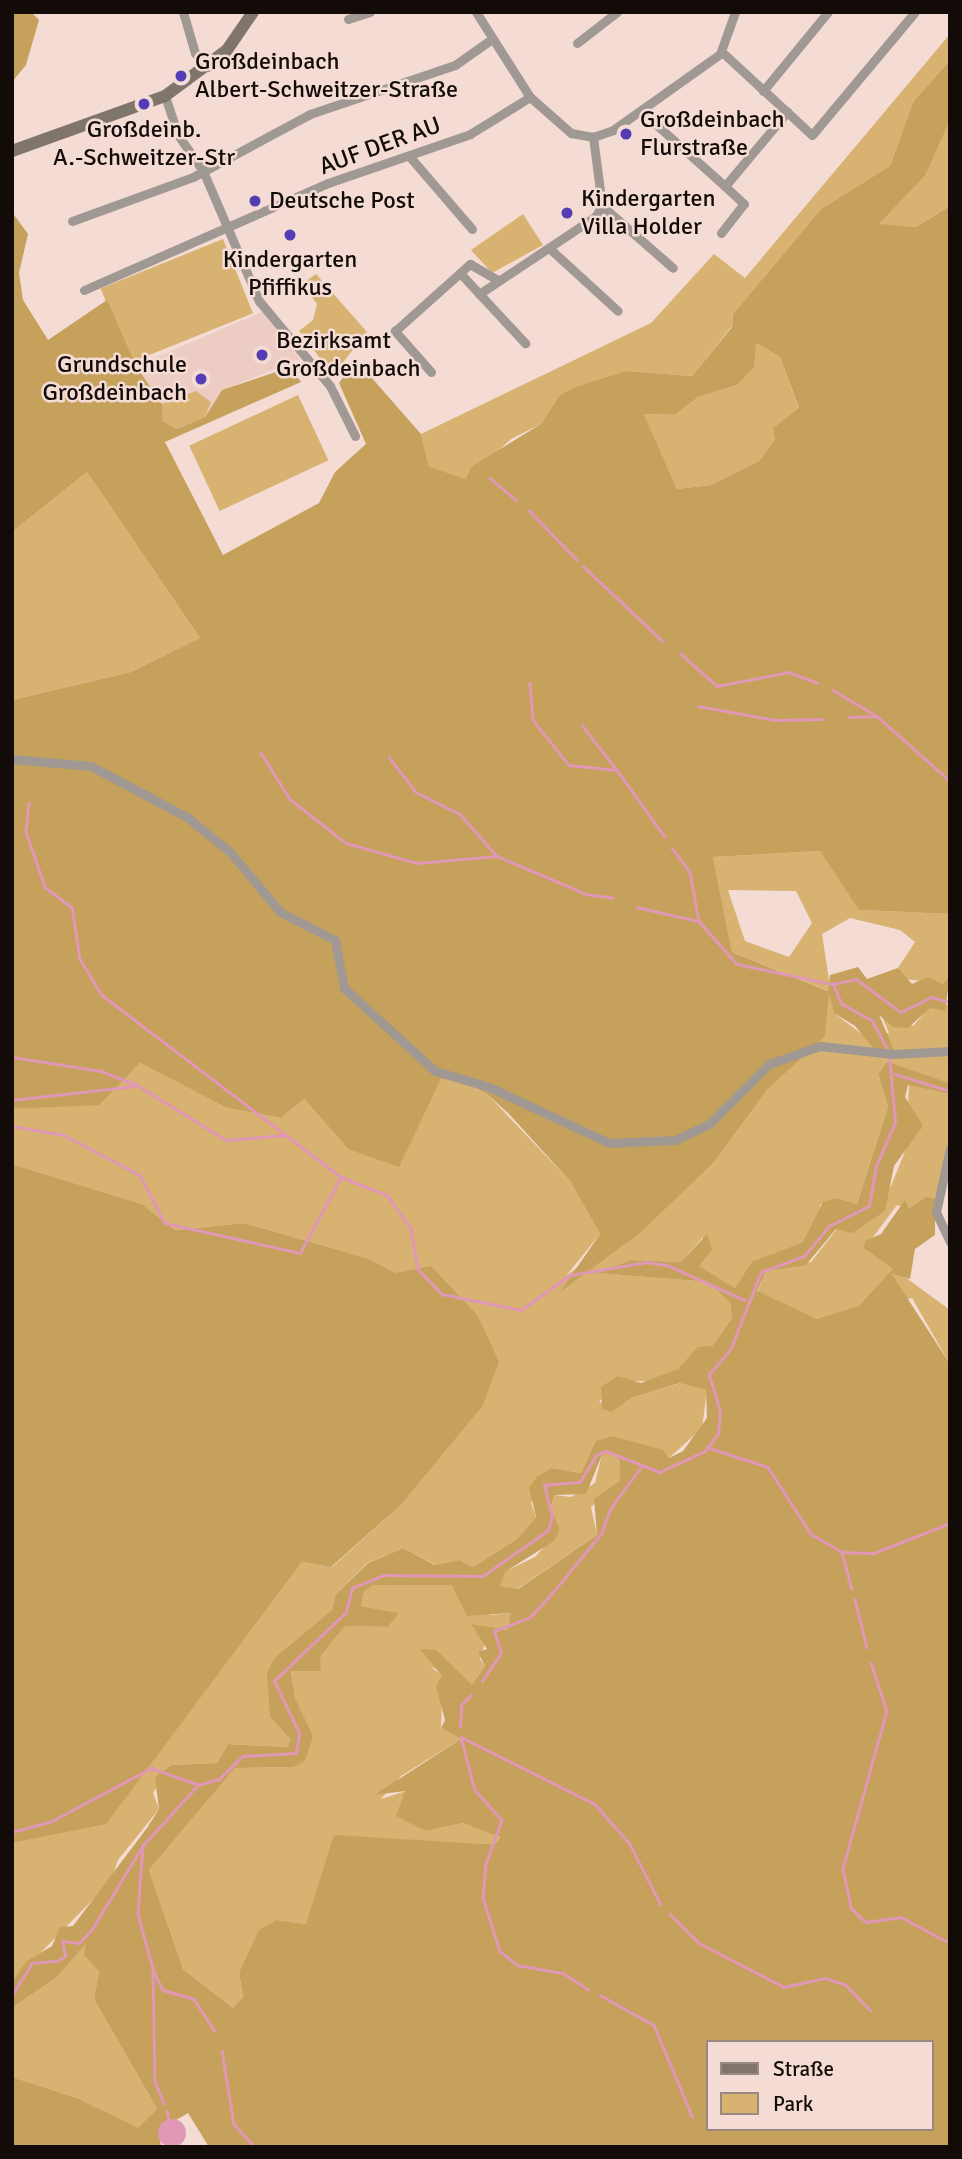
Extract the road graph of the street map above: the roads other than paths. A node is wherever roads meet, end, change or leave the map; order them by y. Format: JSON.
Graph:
{"nodes":[{"id":1,"x":183,"y":12,"type":"edge"},
{"id":2,"x":253,"y":12,"type":"edge"},
{"id":3,"x":370,"y":12,"type":"edge"},
{"id":4,"x":476,"y":12,"type":"edge"},
{"id":5,"x":617,"y":12,"type":"edge"},
{"id":6,"x":735,"y":12,"type":"edge"},
{"id":7,"x":828,"y":12,"type":"edge"},
{"id":8,"x":915,"y":12,"type":"edge"},
{"id":9,"x":348,"y":19,"type":"dead end"},
{"id":10,"x":489,"y":41,"type":"junction"},
{"id":11,"x":577,"y":43,"type":"dead end"},
{"id":12,"x":722,"y":52,"type":"junction"},
{"id":13,"x":208,"y":67,"type":"junction"},
{"id":14,"x":763,"y":91,"type":"junction"},
{"id":15,"x":165,"y":96,"type":"junction"},
{"id":16,"x":530,"y":97,"type":"junction"},
{"id":17,"x":641,"y":111,"type":"junction"},
{"id":18,"x":787,"y":112,"type":"junction"},
{"id":19,"x":593,"y":137,"type":"junction"},
{"id":20,"x":12,"y":151,"type":"edge"},
{"id":21,"x":410,"y":157,"type":"junction"},
{"id":22,"x":203,"y":171,"type":"junction"},
{"id":23,"x":725,"y":186,"type":"junction"},
{"id":24,"x":602,"y":206,"type":"junction"},
{"id":25,"x":72,"y":221,"type":"dead end"},
{"id":26,"x":472,"y":229,"type":"dead end"},
{"id":27,"x":228,"y":232,"type":"junction"},
{"id":28,"x":721,"y":233,"type":"dead end"},
{"id":29,"x":550,"y":248,"type":"junction"},
{"id":30,"x":673,"y":268,"type":"dead end"},
{"id":31,"x":460,"y":273,"type":"junction"},
{"id":32,"x":498,"y":280,"type":"junction"},
{"id":33,"x":84,"y":290,"type":"dead end"},
{"id":34,"x":479,"y":294,"type":"junction"},
{"id":35,"x":618,"y":311,"type":"dead end"},
{"id":36,"x":525,"y":343,"type":"dead end"},
{"id":37,"x":431,"y":372,"type":"dead end"},
{"id":38,"x":355,"y":436,"type":"dead end"},
{"id":39,"x":12,"y":759,"type":"edge"},
{"id":40,"x":950,"y":1051,"type":"edge"},
{"id":41,"x":950,"y":1149,"type":"edge"},
{"id":42,"x":950,"y":1242,"type":"edge"}],
"edges":[{"from":1,"to":13,"type":"street"},
{"from":2,"to":13,"type":"street"},
{"from":3,"to":9,"type":"street"},
{"from":4,"to":10,"type":"street"},
{"from":5,"to":11,"type":"street"},
{"from":6,"to":12,"type":"street"},
{"from":7,"to":14,"type":"street"},
{"from":8,"to":18,"type":"street"},
{"from":10,"to":16,"type":"street"},
{"from":10,"to":22,"type":"street"},
{"from":12,"to":14,"type":"street"},
{"from":12,"to":17,"type":"street"},
{"from":13,"to":15,"type":"street"},
{"from":14,"to":18,"type":"street"},
{"from":15,"to":20,"type":"street"},
{"from":15,"to":22,"type":"street"},
{"from":16,"to":19,"type":"street"},
{"from":16,"to":21,"type":"street","name":"AUF DER AU"},
{"from":17,"to":19,"type":"street"},
{"from":17,"to":23,"type":"street"},
{"from":18,"to":23,"type":"street"},
{"from":19,"to":24,"type":"street"},
{"from":21,"to":26,"type":"street"},
{"from":21,"to":27,"type":"street","name":"AUF DER AU"},
{"from":22,"to":25,"type":"street"},
{"from":22,"to":27,"type":"street"},
{"from":23,"to":28,"type":"street"},
{"from":24,"to":29,"type":"street"},
{"from":24,"to":30,"type":"street"},
{"from":27,"to":33,"type":"street","name":"AUF DER AU"},
{"from":27,"to":38,"type":"street"},
{"from":29,"to":32,"type":"street"},
{"from":29,"to":35,"type":"street"},
{"from":31,"to":32,"type":"street"},
{"from":31,"to":34,"type":"street"},
{"from":31,"to":37,"type":"street"},
{"from":32,"to":34,"type":"street"},
{"from":34,"to":36,"type":"street"},
{"from":39,"to":40,"type":"street"},
{"from":41,"to":42,"type":"street"}]}
